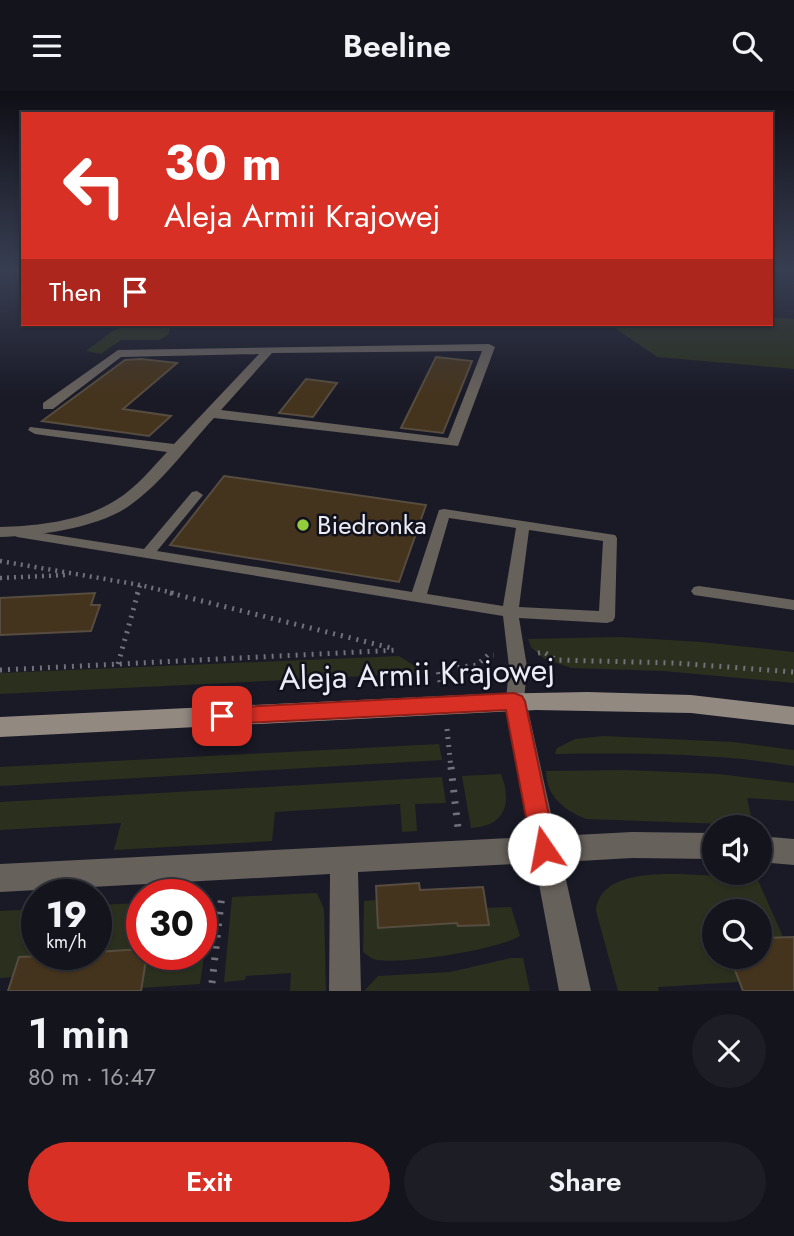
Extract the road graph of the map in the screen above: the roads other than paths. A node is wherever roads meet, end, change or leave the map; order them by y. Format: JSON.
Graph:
{"nodes":[{"id":1,"x":269,"y":350,"type":"junction"},
{"id":2,"x":48,"y":406,"type":"dead end"},
{"id":3,"x":210,"y":413,"type":"junction"},
{"id":4,"x":35,"y":430,"type":"dead end"},
{"id":5,"x":179,"y":449,"type":"junction"},
{"id":6,"x":197,"y":495,"type":"dead end"},
{"id":7,"x":523,"y":524,"type":"junction"},
{"id":8,"x":0,"y":532,"type":"edge"},
{"id":9,"x":17,"y":533,"type":"junction"},
{"id":10,"x":147,"y":554,"type":"junction"},
{"id":11,"x":699,"y":591,"type":"dead end"},
{"id":12,"x":418,"y":598,"type":"junction"},
{"id":13,"x":794,"y":605,"type":"edge"},
{"id":14,"x":510,"y":612,"type":"junction"},
{"id":15,"x":514,"y":701,"type":"junction"},
{"id":16,"x":794,"y":716,"type":"edge"},
{"id":17,"x":0,"y":727,"type":"edge"},
{"id":18,"x":702,"y":846,"type":"edge"},
{"id":19,"x":544,"y":849,"type":"junction"},
{"id":20,"x":772,"y":850,"type":"edge"},
{"id":21,"x":794,"y":852,"type":"edge"},
{"id":22,"x":344,"y":860,"type":"junction"},
{"id":23,"x":0,"y":878,"type":"edge"},
{"id":24,"x":345,"y":991,"type":"edge"},
{"id":25,"x":575,"y":991,"type":"edge"}],
"edges":[{"from":1,"to":2,"type":"street"},
{"from":1,"to":3,"type":"street"},
{"from":1,"to":3,"type":"street"},
{"from":3,"to":5,"type":"street"},
{"from":4,"to":5,"type":"street"},
{"from":5,"to":9,"type":"street"},
{"from":6,"to":10,"type":"lane"},
{"from":7,"to":12,"type":"lane"},
{"from":7,"to":14,"type":"lane"},
{"from":7,"to":14,"type":"lane"},
{"from":8,"to":9,"type":"street"},
{"from":9,"to":10,"type":"lane"},
{"from":10,"to":12,"type":"lane"},
{"from":11,"to":13,"type":"lane"},
{"from":12,"to":14,"type":"lane"},
{"from":14,"to":15,"type":"lane"},
{"from":15,"to":16,"type":"street","name":"Aleja Armii Krajowej"},
{"from":15,"to":17,"type":"street","name":"Aleja Armii Krajowej"},
{"from":15,"to":19,"type":"street"},
{"from":18,"to":19,"type":"street"},
{"from":19,"to":22,"type":"street"},
{"from":19,"to":25,"type":"street"},
{"from":20,"to":21,"type":"street"},
{"from":22,"to":23,"type":"street"},
{"from":22,"to":24,"type":"street"}]}
